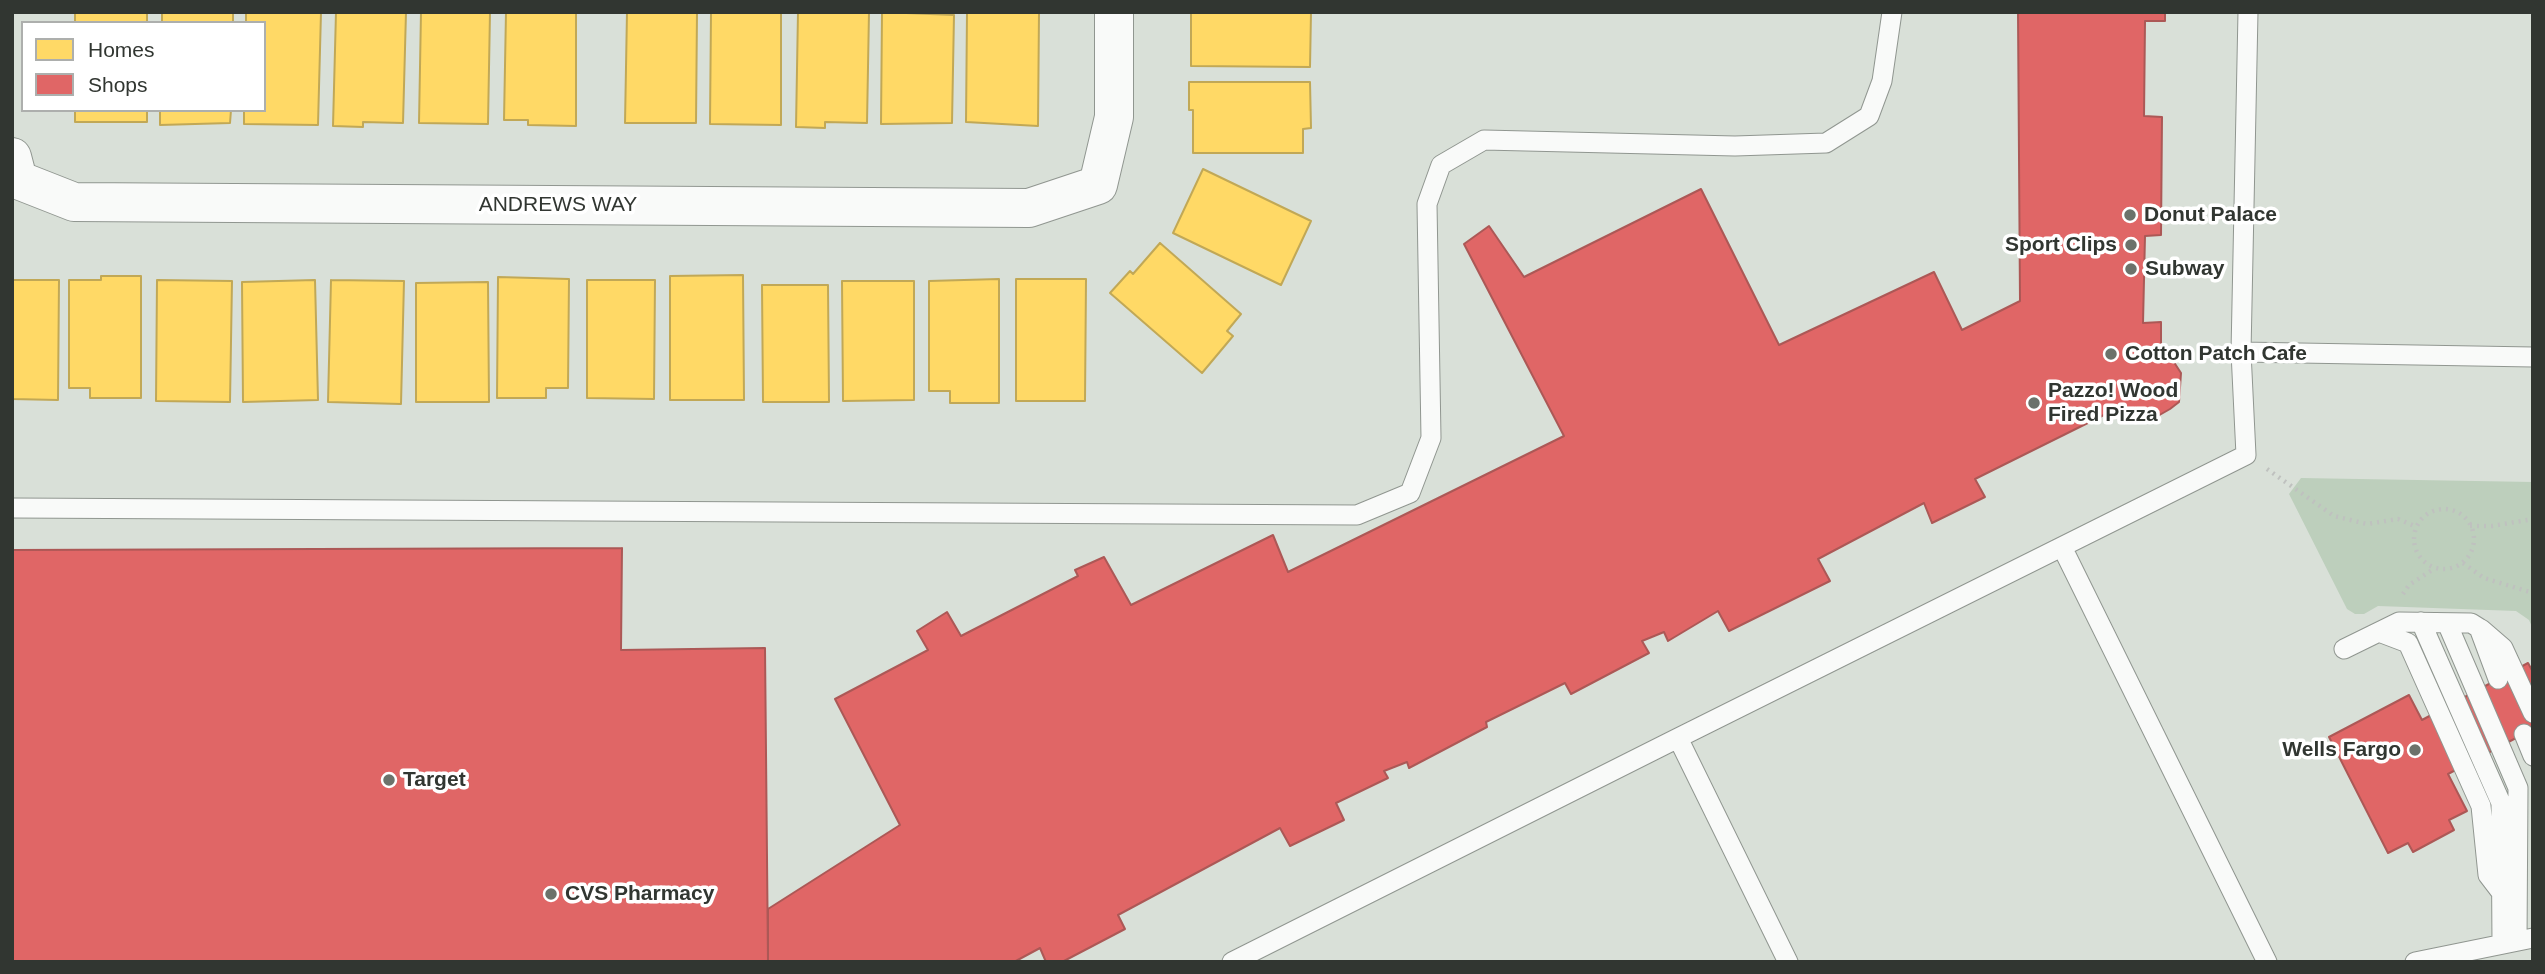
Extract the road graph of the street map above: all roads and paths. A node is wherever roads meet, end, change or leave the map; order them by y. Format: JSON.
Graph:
{"nodes":[{"id":1,"x":1114,"y":12,"type":"edge"},
{"id":2,"x":1892,"y":12,"type":"edge"},
{"id":3,"x":2248,"y":12,"type":"edge"},
{"id":4,"x":15,"y":169,"type":"edge"},
{"id":5,"x":2241,"y":352,"type":"junction"},
{"id":6,"x":2533,"y":357,"type":"edge"},
{"id":7,"x":2246,"y":455,"type":"junction"},
{"id":8,"x":12,"y":508,"type":"edge"},
{"id":9,"x":2533,"y":519,"type":"edge"},
{"id":10,"x":2470,"y":526,"type":"junction"},
{"id":11,"x":2417,"y":527,"type":"junction"},
{"id":12,"x":2063,"y":549,"type":"junction"},
{"id":13,"x":2463,"y":563,"type":"junction"},
{"id":14,"x":2533,"y":593,"type":"edge"},
{"id":15,"x":2421,"y":622,"type":"junction"},
{"id":16,"x":2447,"y":623,"type":"junction"},
{"id":17,"x":2479,"y":628,"type":"junction"},
{"id":18,"x":2379,"y":632,"type":"junction"},
{"id":19,"x":2344,"y":649,"type":"dead end"},
{"id":20,"x":2498,"y":679,"type":"dead end"},
{"id":21,"x":2533,"y":713,"type":"edge"},
{"id":22,"x":2524,"y":734,"type":"dead end"},
{"id":23,"x":1678,"y":738,"type":"junction"},
{"id":24,"x":2533,"y":756,"type":"edge"},
{"id":25,"x":2502,"y":892,"type":"junction"},
{"id":26,"x":2517,"y":941,"type":"edge"},
{"id":27,"x":1232,"y":962,"type":"edge"},
{"id":28,"x":1788,"y":962,"type":"edge"},
{"id":29,"x":2267,"y":962,"type":"edge"},
{"id":30,"x":2415,"y":962,"type":"edge"}],
"edges":[{"from":1,"to":4,"type":"street","name":"ANDREWS WAY"},
{"from":2,"to":8,"type":"lane"},
{"from":3,"to":5,"type":"lane"},
{"from":5,"to":6,"type":"lane"},
{"from":5,"to":7,"type":"lane"},
{"from":7,"to":11,"type":"path"},
{"from":7,"to":12,"type":"lane"},
{"from":9,"to":10,"type":"path"},
{"from":10,"to":11,"type":"path"},
{"from":10,"to":13,"type":"path"},
{"from":11,"to":13,"type":"path"},
{"from":12,"to":23,"type":"lane"},
{"from":12,"to":29,"type":"lane"},
{"from":13,"to":14,"type":"path"},
{"from":15,"to":16,"type":"lane"},
{"from":15,"to":18,"type":"lane"},
{"from":15,"to":25,"type":"lane"},
{"from":16,"to":17,"type":"lane"},
{"from":16,"to":26,"type":"lane"},
{"from":17,"to":20,"type":"lane"},
{"from":17,"to":21,"type":"lane"},
{"from":18,"to":19,"type":"lane"},
{"from":18,"to":25,"type":"lane"},
{"from":22,"to":24,"type":"lane"},
{"from":23,"to":27,"type":"lane"},
{"from":23,"to":28,"type":"lane"},
{"from":25,"to":26,"type":"lane"},
{"from":26,"to":30,"type":"lane"}]}
